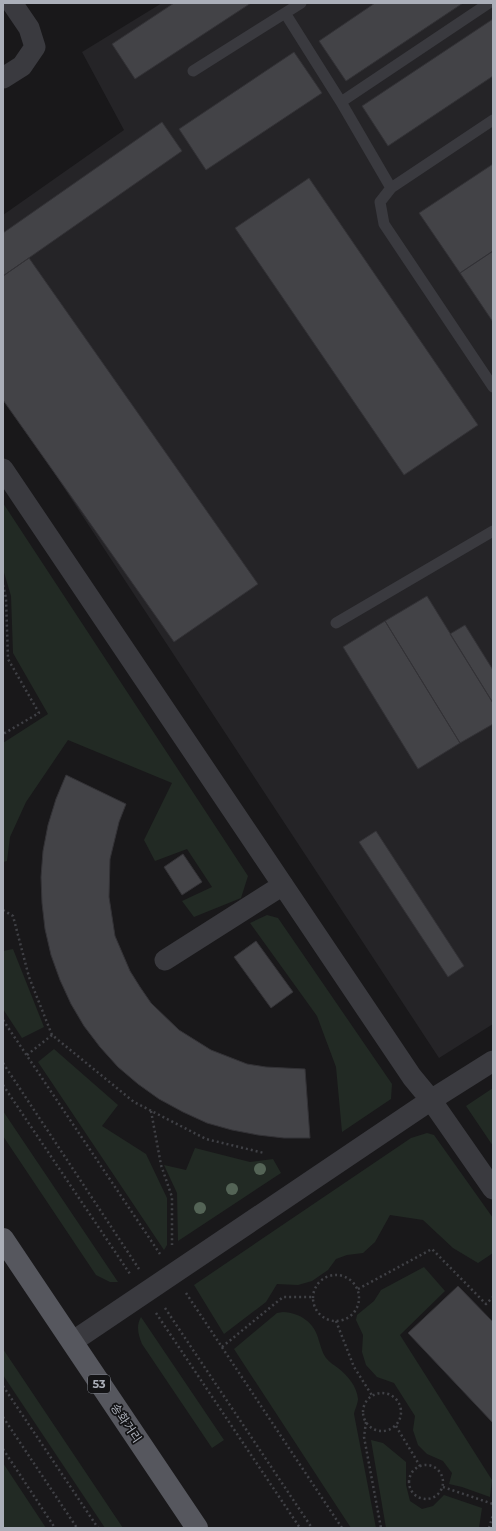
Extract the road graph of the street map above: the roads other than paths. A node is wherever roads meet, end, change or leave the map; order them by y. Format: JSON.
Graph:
{"nodes":[{"id":1,"x":12,"y":3,"type":"edge"},
{"id":2,"x":301,"y":3,"type":"edge"},
{"id":3,"x":489,"y":3,"type":"edge"},
{"id":4,"x":285,"y":14,"type":"junction"},
{"id":5,"x":193,"y":71,"type":"dead end"},
{"id":6,"x":3,"y":78,"type":"edge"},
{"id":7,"x":341,"y":102,"type":"junction"},
{"id":8,"x":493,"y":120,"type":"edge"},
{"id":9,"x":391,"y":188,"type":"junction"},
{"id":10,"x":493,"y":387,"type":"edge"},
{"id":11,"x":3,"y":470,"type":"edge"},
{"id":12,"x":493,"y":531,"type":"edge"},
{"id":13,"x":336,"y":624,"type":"dead end"},
{"id":14,"x":283,"y":886,"type":"junction"},
{"id":15,"x":165,"y":960,"type":"dead end"},
{"id":16,"x":493,"y":1061,"type":"edge"},
{"id":17,"x":431,"y":1100,"type":"junction"},
{"id":18,"x":493,"y":1189,"type":"edge"},
{"id":19,"x":3,"y":1239,"type":"edge"},
{"id":20,"x":72,"y":1342,"type":"junction"},
{"id":21,"x":196,"y":1528,"type":"edge"}],
"edges":[{"from":1,"to":6,"type":"street"},
{"from":2,"to":4,"type":"lane"},
{"from":3,"to":7,"type":"lane"},
{"from":4,"to":5,"type":"lane"},
{"from":4,"to":7,"type":"lane"},
{"from":7,"to":9,"type":"lane"},
{"from":8,"to":9,"type":"lane"},
{"from":9,"to":10,"type":"lane"},
{"from":11,"to":14,"type":"street"},
{"from":12,"to":13,"type":"lane"},
{"from":14,"to":15,"type":"street"},
{"from":14,"to":17,"type":"street"},
{"from":16,"to":17,"type":"street"},
{"from":17,"to":18,"type":"street"},
{"from":17,"to":20,"type":"street"},
{"from":19,"to":20,"type":"main road","name":"송화거리","number":"53"},
{"from":20,"to":21,"type":"main road","name":"송화거리","number":"53"}]}
